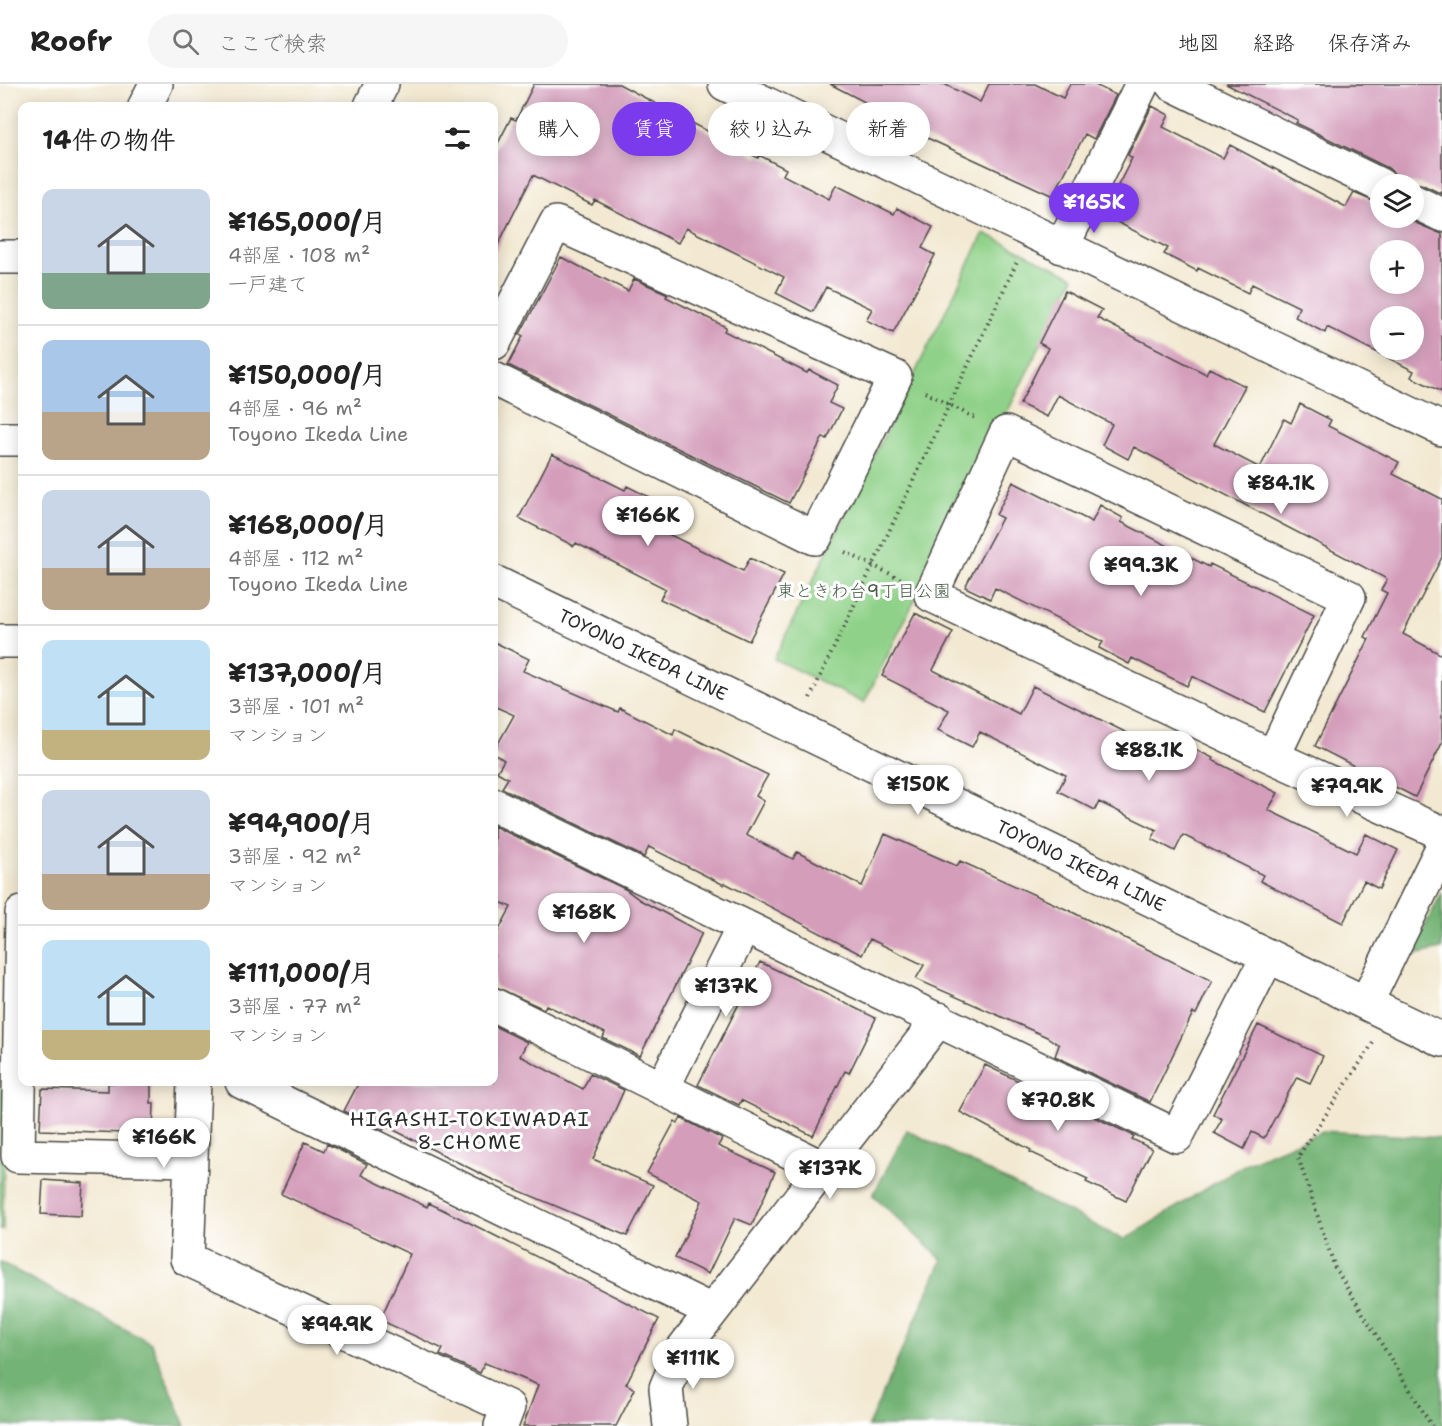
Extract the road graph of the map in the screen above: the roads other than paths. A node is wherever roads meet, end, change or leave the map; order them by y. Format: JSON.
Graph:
{"nodes":[{"id":1,"x":156,"y":84,"type":"edge"},
{"id":2,"x":382,"y":84,"type":"edge"},
{"id":3,"x":724,"y":84,"type":"edge"},
{"id":4,"x":1142,"y":84,"type":"edge"},
{"id":5,"x":1172,"y":84,"type":"edge"},
{"id":6,"x":148,"y":102,"type":"edge"},
{"id":7,"x":373,"y":102,"type":"edge"},
{"id":8,"x":1370,"y":180,"type":"edge"},
{"id":9,"x":1424,"y":206,"type":"edge"},
{"id":10,"x":1442,"y":215,"type":"edge"},
{"id":11,"x":1062,"y":247,"type":"junction"},
{"id":12,"x":0,"y":257,"type":"edge"},
{"id":13,"x":18,"y":257,"type":"edge"},
{"id":14,"x":498,"y":335,"type":"edge"},
{"id":15,"x":498,"y":381,"type":"edge"},
{"id":16,"x":1442,"y":429,"type":"edge"},
{"id":17,"x":0,"y":439,"type":"edge"},
{"id":18,"x":18,"y":439,"type":"edge"},
{"id":19,"x":498,"y":584,"type":"edge"},
{"id":20,"x":0,"y":641,"type":"edge"},
{"id":21,"x":18,"y":641,"type":"edge"},
{"id":22,"x":1273,"y":757,"type":"junction"},
{"id":23,"x":498,"y":807,"type":"edge"},
{"id":24,"x":1442,"y":833,"type":"edge"},
{"id":25,"x":1442,"y":848,"type":"edge"},
{"id":26,"x":744,"y":926,"type":"junction"},
{"id":27,"x":1268,"y":956,"type":"junction"},
{"id":28,"x":1365,"y":1003,"type":"junction"},
{"id":29,"x":498,"y":1007,"type":"edge"},
{"id":30,"x":939,"y":1019,"type":"junction"},
{"id":31,"x":1442,"y":1040,"type":"edge"},
{"id":32,"x":19,"y":1086,"type":"edge"},
{"id":33,"x":194,"y":1086,"type":"edge"},
{"id":34,"x":250,"y":1086,"type":"edge"},
{"id":35,"x":663,"y":1087,"type":"junction"},
{"id":36,"x":189,"y":1160,"type":"junction"},
{"id":37,"x":823,"y":1168,"type":"junction"},
{"id":38,"x":712,"y":1311,"type":"junction"},
{"id":39,"x":501,"y":1426,"type":"edge"},
{"id":40,"x":670,"y":1426,"type":"edge"}],
"edges":[{"from":1,"to":6,"type":"street"},
{"from":2,"to":7,"type":"street"},
{"from":3,"to":11,"type":"street"},
{"from":4,"to":11,"type":"street"},
{"from":5,"to":8,"type":"street"},
{"from":9,"to":10,"type":"street"},
{"from":11,"to":16,"type":"street"},
{"from":12,"to":13,"type":"street"},
{"from":14,"to":15,"type":"street"},
{"from":17,"to":18,"type":"street"},
{"from":19,"to":27,"type":"street","name":"TOYONO IKEDA LINE"},
{"from":20,"to":21,"type":"street"},
{"from":22,"to":22,"type":"street"},
{"from":22,"to":24,"type":"street"},
{"from":23,"to":26,"type":"street"},
{"from":25,"to":28,"type":"street"},
{"from":26,"to":30,"type":"street"},
{"from":26,"to":35,"type":"street"},
{"from":27,"to":28,"type":"street","name":"TOYONO IKEDA LINE"},
{"from":27,"to":30,"type":"street"},
{"from":28,"to":31,"type":"street","name":"TOYONO IKEDA LINE"},
{"from":29,"to":35,"type":"street"},
{"from":30,"to":37,"type":"street"},
{"from":32,"to":36,"type":"street"},
{"from":33,"to":36,"type":"street"},
{"from":34,"to":38,"type":"street"},
{"from":35,"to":37,"type":"street"},
{"from":36,"to":39,"type":"street"},
{"from":37,"to":38,"type":"street"},
{"from":38,"to":40,"type":"street"}]}
